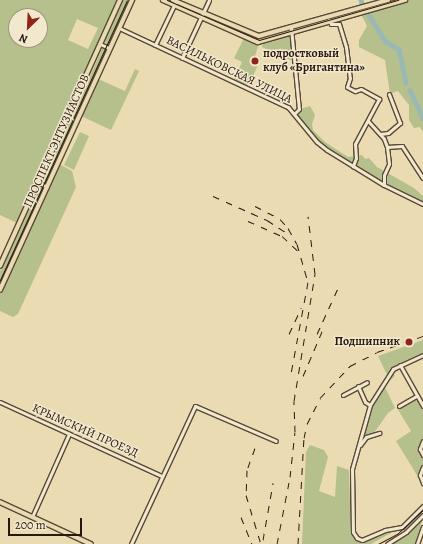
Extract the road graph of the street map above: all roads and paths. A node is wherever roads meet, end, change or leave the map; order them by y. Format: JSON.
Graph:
{"nodes":[{"id":1,"x":120,"y":0,"type":"edge"},
{"id":2,"x":132,"y":0,"type":"edge"},
{"id":3,"x":163,"y":0,"type":"edge"},
{"id":4,"x":209,"y":0,"type":"edge"},
{"id":5,"x":388,"y":0,"type":"edge"},
{"id":6,"x":405,"y":0,"type":"edge"},
{"id":7,"x":175,"y":1,"type":"edge"},
{"id":8,"x":398,"y":1,"type":"edge"},
{"id":9,"x":202,"y":15,"type":"junction"},
{"id":10,"x":329,"y":20,"type":"junction"},
{"id":11,"x":119,"y":28,"type":"junction"},
{"id":12,"x":291,"y":30,"type":"junction"},
{"id":13,"x":100,"y":44,"type":"junction"},
{"id":14,"x":155,"y":45,"type":"junction"},
{"id":15,"x":110,"y":48,"type":"junction"},
{"id":16,"x":182,"y":58,"type":"junction"},
{"id":17,"x":389,"y":94,"type":"dead end"},
{"id":18,"x":294,"y":113,"type":"junction"},
{"id":19,"x":368,"y":121,"type":"junction"},
{"id":20,"x":380,"y":134,"type":"junction"},
{"id":21,"x":387,"y":147,"type":"junction"},
{"id":22,"x":353,"y":166,"type":"junction"},
{"id":23,"x":423,"y":178,"type":"edge"},
{"id":24,"x":38,"y":182,"type":"junction"},
{"id":25,"x":384,"y":185,"type":"junction"},
{"id":26,"x":47,"y":187,"type":"junction"},
{"id":27,"x":423,"y":204,"type":"edge"},
{"id":28,"x":0,"y":266,"type":"edge"},
{"id":29,"x":0,"y":290,"type":"edge"},
{"id":30,"x":423,"y":357,"type":"edge"},
{"id":31,"x":400,"y":365,"type":"junction"},
{"id":32,"x":367,"y":382,"type":"dead end"},
{"id":33,"x":358,"y":386,"type":"junction"},
{"id":34,"x":343,"y":395,"type":"dead end"},
{"id":35,"x":416,"y":396,"type":"junction"},
{"id":36,"x":0,"y":402,"type":"edge"},
{"id":37,"x":370,"y":406,"type":"junction"},
{"id":38,"x":399,"y":406,"type":"dead end"},
{"id":39,"x":423,"y":406,"type":"edge"},
{"id":40,"x":380,"y":433,"type":"dead end"},
{"id":41,"x":70,"y":434,"type":"junction"},
{"id":42,"x":276,"y":441,"type":"dead end"},
{"id":43,"x":423,"y":441,"type":"edge"},
{"id":44,"x":360,"y":444,"type":"junction"},
{"id":45,"x":423,"y":455,"type":"edge"},
{"id":46,"x":423,"y":467,"type":"edge"},
{"id":47,"x":162,"y":476,"type":"junction"},
{"id":48,"x":423,"y":483,"type":"edge"},
{"id":49,"x":0,"y":502,"type":"edge"},
{"id":50,"x":423,"y":506,"type":"edge"},
{"id":51,"x":423,"y":515,"type":"edge"},
{"id":52,"x":32,"y":518,"type":"junction"},
{"id":53,"x":423,"y":527,"type":"edge"},
{"id":54,"x":91,"y":544,"type":"edge"},
{"id":55,"x":131,"y":544,"type":"edge"},
{"id":56,"x":387,"y":544,"type":"edge"},
{"id":57,"x":417,"y":544,"type":"edge"}],
"edges":[{"from":1,"to":13,"type":"main road","name":"ПРОСПЕКТ ЭНТУЗИАСТОВ"},
{"from":2,"to":11,"type":"main road","name":"ПРОСПЕКТ ЭНТУЗИАСТОВ"},
{"from":3,"to":7,"type":"main road"},
{"from":4,"to":9,"type":"street"},
{"from":5,"to":10,"type":"main road"},
{"from":6,"to":8,"type":"main road"},
{"from":7,"to":9,"type":"main road"},
{"from":7,"to":14,"type":"street"},
{"from":8,"to":10,"type":"main road"},
{"from":9,"to":12,"type":"main road"},
{"from":9,"to":16,"type":"street"},
{"from":10,"to":12,"type":"main road"},
{"from":10,"to":19,"type":"street"},
{"from":11,"to":14,"type":"street","name":"ВАСИЛЬКОВСКАЯ УЛИЦА"},
{"from":11,"to":15,"type":"main road","name":"ПРОСПЕКТ ЭНТУЗИАСТОВ"},
{"from":12,"to":18,"type":"street"},
{"from":13,"to":15,"type":"street"},
{"from":13,"to":24,"type":"main road","name":"ПРОСПЕКТ ЭНТУЗИАСТОВ"},
{"from":14,"to":16,"type":"street","name":"ВАСИЛЬКОВСКАЯ УЛИЦА"},
{"from":15,"to":26,"type":"main road","name":"ПРОСПЕКТ ЭНТУЗИАСТОВ"},
{"from":16,"to":18,"type":"street","name":"ВАСИЛЬКОВСКАЯ УЛИЦА"},
{"from":17,"to":20,"type":"street"},
{"from":18,"to":22,"type":"street","name":"ВАСИЛЬКОВСКАЯ УЛИЦА"},
{"from":19,"to":20,"type":"street"},
{"from":19,"to":22,"type":"street"},
{"from":20,"to":21,"type":"street"},
{"from":21,"to":23,"type":"street"},
{"from":21,"to":25,"type":"street"},
{"from":22,"to":25,"type":"street","name":"ВАСИЛЬКОВСКАЯ УЛИЦА"},
{"from":24,"to":26,"type":"street"},
{"from":24,"to":28,"type":"main road","name":"ПРОСПЕКТ ЭНТУЗИАСТОВ"},
{"from":25,"to":27,"type":"street","name":"ВАСИЛЬКОВСКАЯ УЛИЦА"},
{"from":26,"to":29,"type":"main road","name":"ПРОСПЕКТ ЭНТУЗИАСТОВ"},
{"from":30,"to":31,"type":"street"},
{"from":31,"to":35,"type":"street"},
{"from":31,"to":37,"type":"street"},
{"from":32,"to":33,"type":"street"},
{"from":33,"to":34,"type":"street"},
{"from":33,"to":37,"type":"street"},
{"from":35,"to":38,"type":"street"},
{"from":35,"to":39,"type":"street"},
{"from":36,"to":41,"type":"street","name":"КРЫМСКИЙ ПРОЕЗД"},
{"from":37,"to":44,"type":"street"},
{"from":40,"to":44,"type":"street"},
{"from":41,"to":47,"type":"street","name":"КРЫМСКИЙ ПРОЕЗД"},
{"from":41,"to":52,"type":"street"},
{"from":42,"to":47,"type":"street"},
{"from":43,"to":45,"type":"street"},
{"from":44,"to":50,"type":"street"},
{"from":46,"to":48,"type":"street"},
{"from":47,"to":55,"type":"street"},
{"from":49,"to":52,"type":"main road"},
{"from":51,"to":56,"type":"street"},
{"from":52,"to":54,"type":"main road"},
{"from":53,"to":57,"type":"street"}]}
